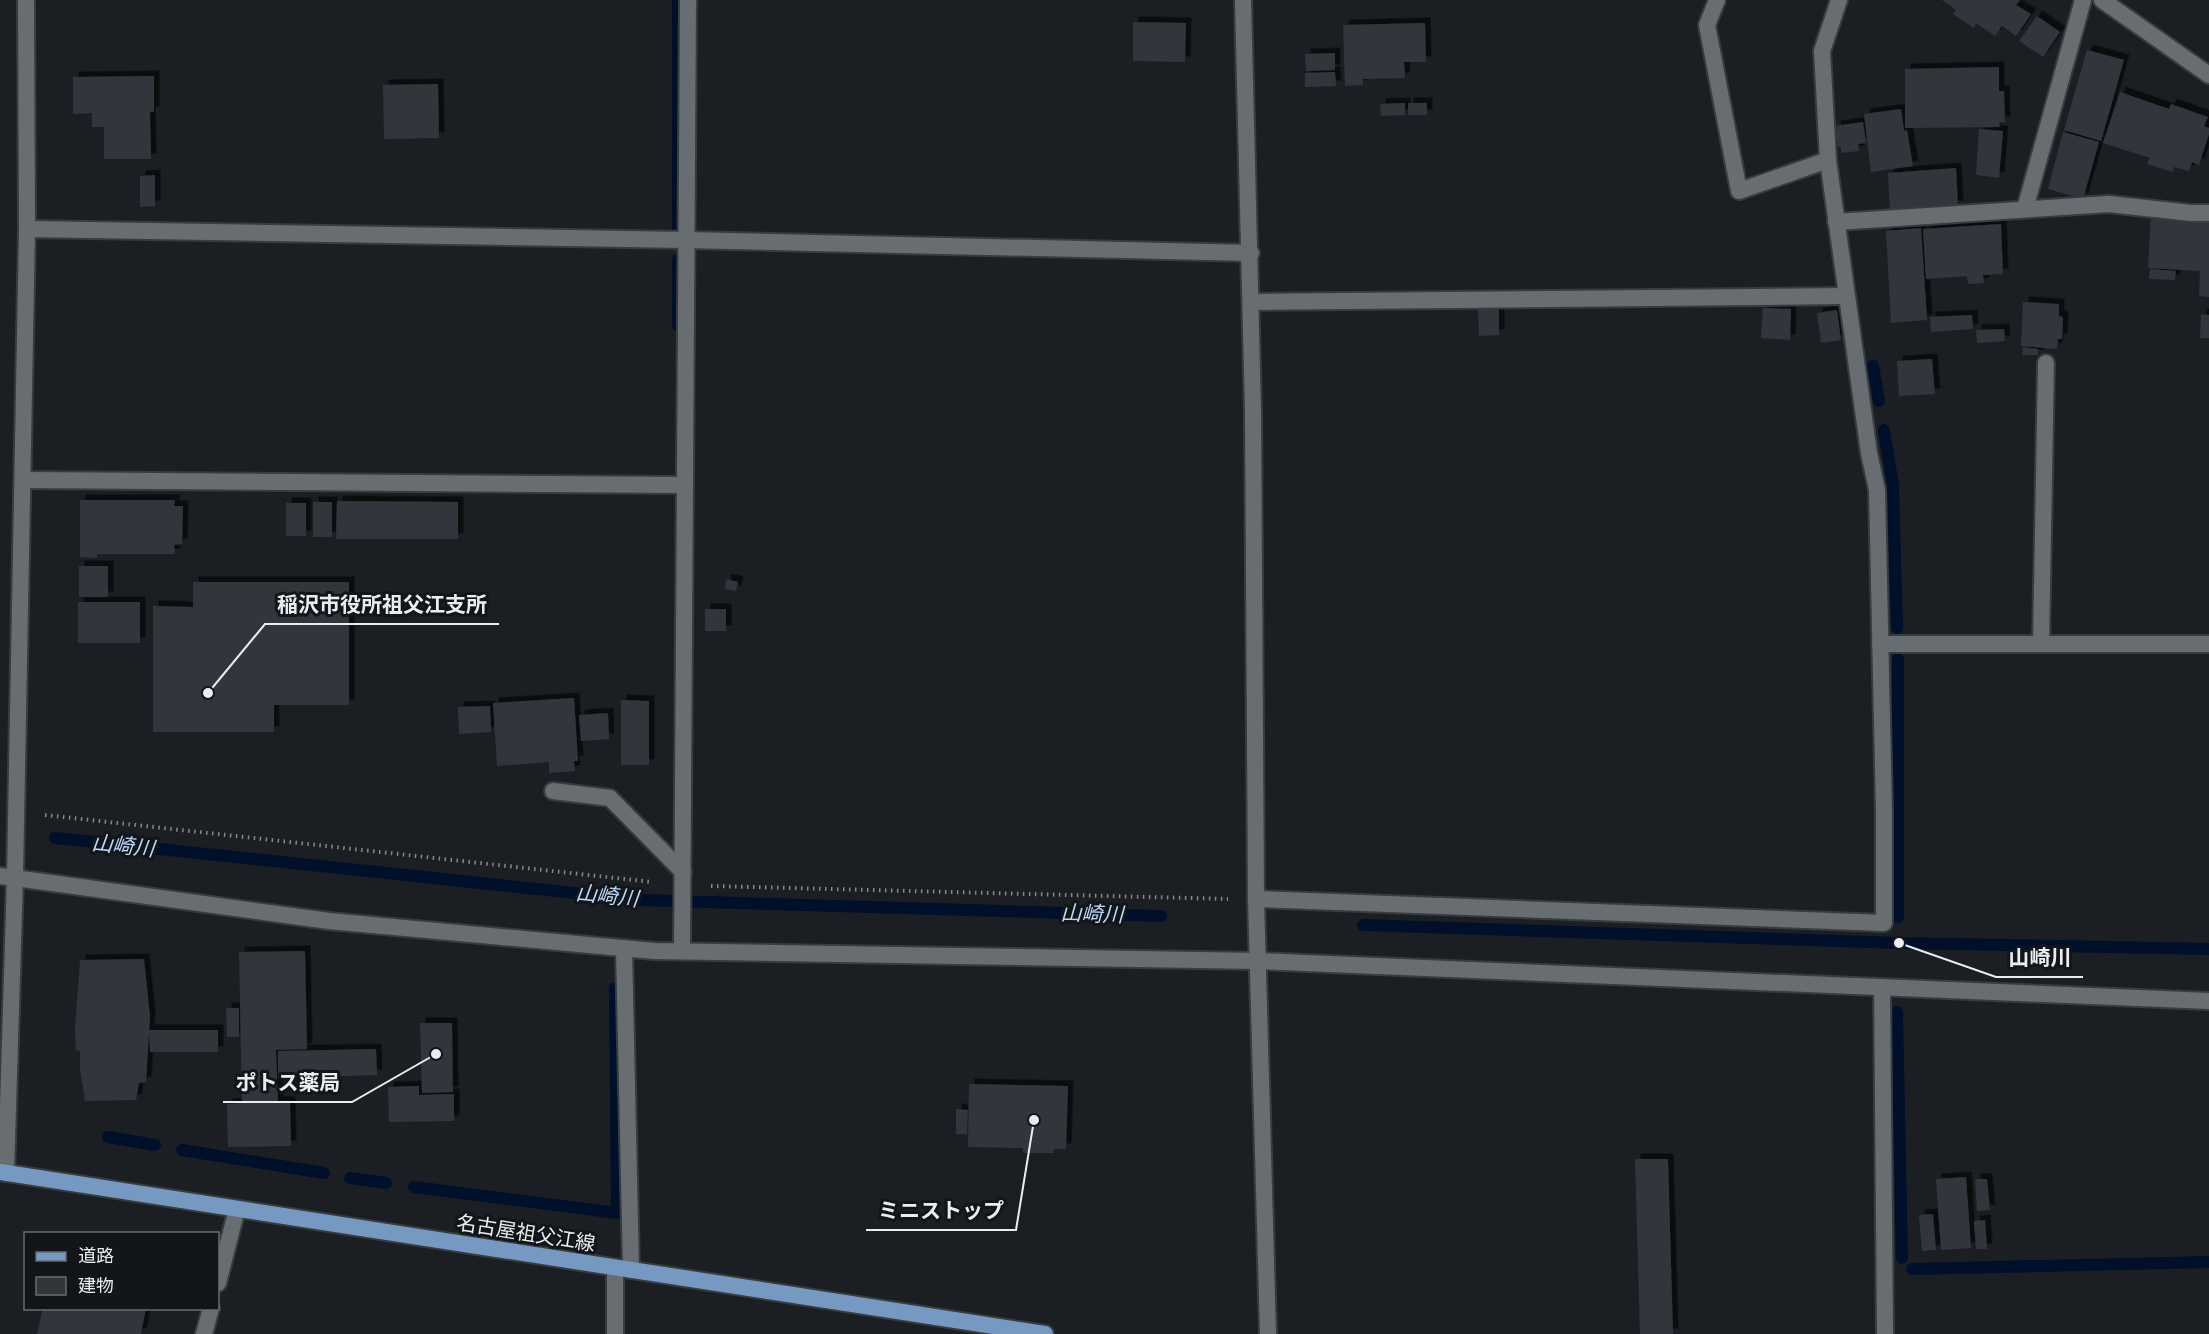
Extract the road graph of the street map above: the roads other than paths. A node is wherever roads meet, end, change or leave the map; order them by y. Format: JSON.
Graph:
{"nodes":[{"id":1,"x":26,"y":0,"type":"edge"},
{"id":2,"x":688,"y":0,"type":"edge"},
{"id":3,"x":1243,"y":0,"type":"edge"},
{"id":4,"x":1717,"y":0,"type":"edge"},
{"id":5,"x":1839,"y":0,"type":"edge"},
{"id":6,"x":2083,"y":0,"type":"edge"},
{"id":7,"x":2102,"y":0,"type":"edge"},
{"id":8,"x":2209,"y":75,"type":"edge"},
{"id":9,"x":1828,"y":160,"type":"junction"},
{"id":10,"x":2025,"y":209,"type":"junction"},
{"id":11,"x":2209,"y":213,"type":"edge"},
{"id":12,"x":1836,"y":222,"type":"junction"},
{"id":13,"x":27,"y":229,"type":"junction"},
{"id":14,"x":686,"y":240,"type":"junction"},
{"id":15,"x":1251,"y":253,"type":"junction"},
{"id":16,"x":1846,"y":296,"type":"junction"},
{"id":17,"x":1251,"y":302,"type":"junction"},
{"id":18,"x":2046,"y":363,"type":"dead end"},
{"id":19,"x":23,"y":480,"type":"junction"},
{"id":20,"x":685,"y":485,"type":"junction"},
{"id":21,"x":1881,"y":644,"type":"junction"},
{"id":22,"x":2041,"y":644,"type":"junction"},
{"id":23,"x":2209,"y":644,"type":"edge"},
{"id":24,"x":553,"y":791,"type":"dead end"},
{"id":25,"x":7,"y":877,"type":"edge"},
{"id":26,"x":682,"y":883,"type":"junction"},
{"id":27,"x":1256,"y":899,"type":"junction"},
{"id":28,"x":624,"y":948,"type":"junction"},
{"id":29,"x":682,"y":951,"type":"junction"},
{"id":30,"x":1259,"y":961,"type":"junction"},
{"id":31,"x":1882,"y":987,"type":"junction"},
{"id":32,"x":2209,"y":1000,"type":"edge"},
{"id":33,"x":3,"y":1173,"type":"edge"},
{"id":34,"x":237,"y":1209,"type":"junction"},
{"id":35,"x":623,"y":1269,"type":"junction"},
{"id":36,"x":219,"y":1279,"type":"edge"},
{"id":37,"x":210,"y":1310,"type":"edge"},
{"id":38,"x":204,"y":1334,"type":"edge"},
{"id":39,"x":615,"y":1334,"type":"edge"},
{"id":40,"x":1045,"y":1334,"type":"edge"},
{"id":41,"x":1268,"y":1334,"type":"edge"},
{"id":42,"x":1885,"y":1334,"type":"edge"}],
"edges":[{"from":1,"to":13,"type":"street"},
{"from":2,"to":14,"type":"street"},
{"from":3,"to":15,"type":"street"},
{"from":4,"to":9,"type":"street"},
{"from":5,"to":9,"type":"street"},
{"from":6,"to":10,"type":"street"},
{"from":7,"to":8,"type":"street"},
{"from":9,"to":12,"type":"street"},
{"from":10,"to":11,"type":"street"},
{"from":10,"to":12,"type":"street"},
{"from":12,"to":16,"type":"street"},
{"from":13,"to":14,"type":"street"},
{"from":13,"to":19,"type":"street"},
{"from":14,"to":15,"type":"street"},
{"from":14,"to":20,"type":"street"},
{"from":15,"to":17,"type":"street"},
{"from":16,"to":17,"type":"street"},
{"from":16,"to":21,"type":"street"},
{"from":17,"to":27,"type":"street"},
{"from":18,"to":22,"type":"street"},
{"from":19,"to":20,"type":"street"},
{"from":19,"to":25,"type":"street"},
{"from":20,"to":26,"type":"street"},
{"from":21,"to":22,"type":"street"},
{"from":21,"to":27,"type":"street"},
{"from":22,"to":23,"type":"street"},
{"from":24,"to":26,"type":"street"},
{"from":25,"to":28,"type":"street"},
{"from":25,"to":33,"type":"street"},
{"from":26,"to":29,"type":"street"},
{"from":27,"to":30,"type":"street"},
{"from":28,"to":29,"type":"street"},
{"from":28,"to":35,"type":"street"},
{"from":29,"to":30,"type":"street"},
{"from":30,"to":31,"type":"street"},
{"from":30,"to":41,"type":"street"},
{"from":31,"to":32,"type":"street"},
{"from":31,"to":42,"type":"street"},
{"from":33,"to":34,"type":"main road","name":"名古屋祖父江線"},
{"from":34,"to":35,"type":"main road","name":"名古屋祖父江線"},
{"from":34,"to":36,"type":"street"},
{"from":35,"to":39,"type":"street"},
{"from":35,"to":40,"type":"main road","name":"名古屋祖父江線"},
{"from":37,"to":38,"type":"street"}]}
